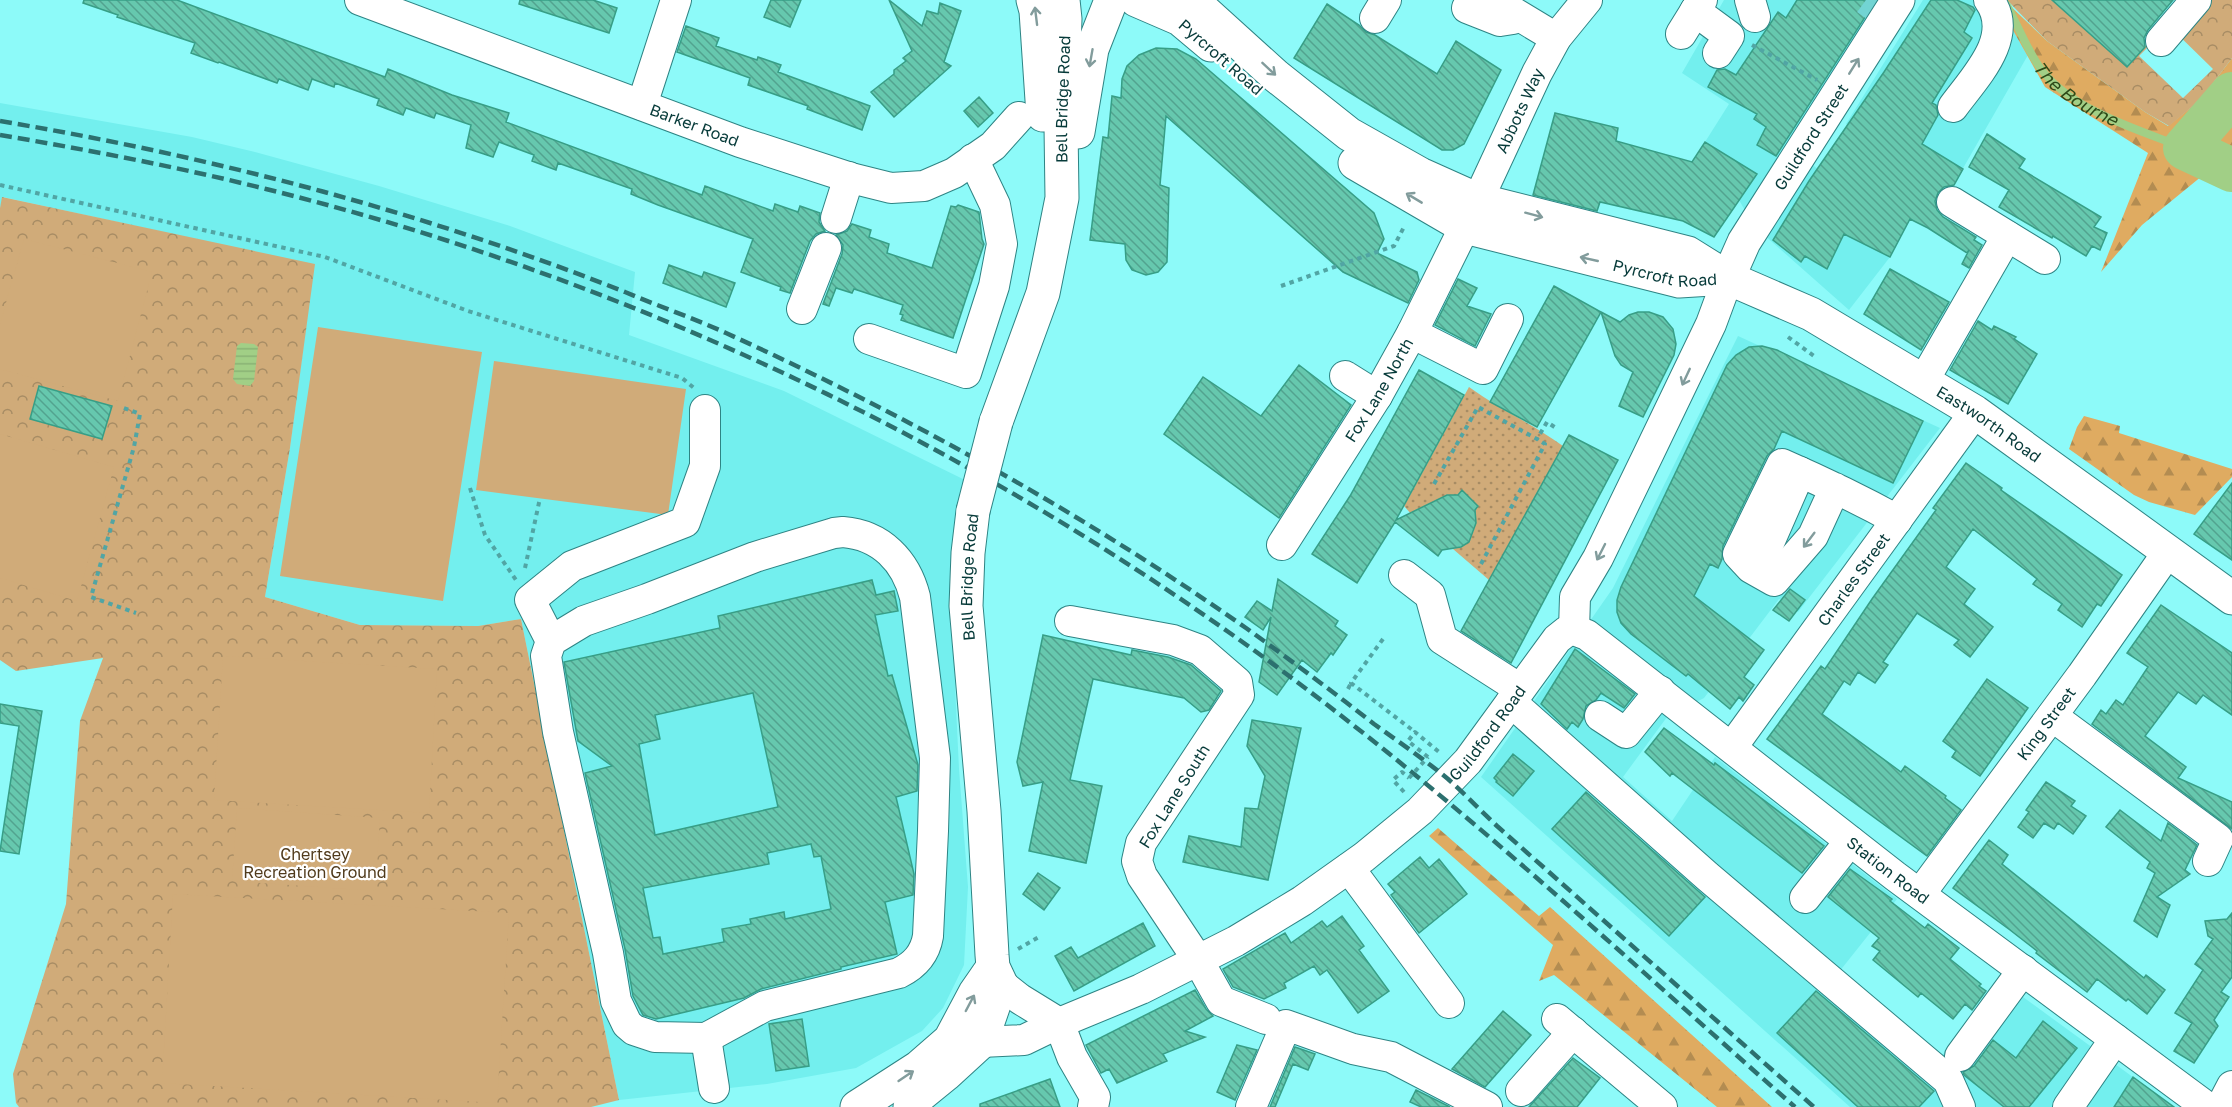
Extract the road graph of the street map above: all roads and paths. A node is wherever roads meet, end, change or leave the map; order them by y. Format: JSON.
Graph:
{"nodes":[{"id":1,"x":360,"y":0,"type":"edge"},
{"id":2,"x":676,"y":0,"type":"edge"},
{"id":3,"x":1033,"y":0,"type":"edge"},
{"id":4,"x":1063,"y":0,"type":"edge"},
{"id":5,"x":1192,"y":0,"type":"edge"},
{"id":6,"x":1587,"y":0,"type":"edge"},
{"id":7,"x":1989,"y":0,"type":"edge"},
{"id":8,"x":2196,"y":0,"type":"edge"},
{"id":9,"x":1113,"y":1,"type":"edge"},
{"id":10,"x":1480,"y":4,"type":"edge"},
{"id":11,"x":1888,"y":9,"type":"edge"},
{"id":12,"x":1692,"y":15,"type":"edge"},
{"id":13,"x":1556,"y":38,"type":"junction"},
{"id":14,"x":2162,"y":41,"type":"dead end"},
{"id":15,"x":1723,"y":44,"type":"joint"},
{"id":16,"x":1839,"y":91,"type":"junction"},
{"id":17,"x":642,"y":105,"type":"junction"},
{"id":18,"x":1953,"y":107,"type":"dead end"},
{"id":19,"x":1019,"y":117,"type":"dead end"},
{"id":20,"x":974,"y":159,"type":"junction"},
{"id":21,"x":849,"y":177,"type":"junction"},
{"id":22,"x":0,"y":185,"type":"edge"},
{"id":23,"x":1062,"y":198,"type":"junction"},
{"id":24,"x":1952,"y":202,"type":"dead end"},
{"id":25,"x":1471,"y":214,"type":"junction"},
{"id":26,"x":836,"y":218,"type":"dead end"},
{"id":27,"x":1405,"y":225,"type":"dead end"},
{"id":28,"x":2007,"y":236,"type":"junction"},
{"id":29,"x":826,"y":248,"type":"dead end"},
{"id":30,"x":2045,"y":259,"type":"dead end"},
{"id":31,"x":1728,"y":279,"type":"junction"},
{"id":32,"x":1281,"y":286,"type":"dead end"},
{"id":33,"x":802,"y":309,"type":"dead end"},
{"id":34,"x":1508,"y":319,"type":"dead end"},
{"id":35,"x":1412,"y":333,"type":"junction"},
{"id":36,"x":869,"y":339,"type":"dead end"},
{"id":37,"x":1345,"y":376,"type":"dead end"},
{"id":38,"x":1924,"y":380,"type":"junction"},
{"id":39,"x":1377,"y":396,"type":"junction"},
{"id":40,"x":124,"y":408,"type":"dead end"},
{"id":41,"x":705,"y":410,"type":"joint"},
{"id":42,"x":1975,"y":412,"type":"junction"},
{"id":43,"x":1556,"y":428,"type":"dead end"},
{"id":44,"x":1537,"y":439,"type":"junction"},
{"id":45,"x":1800,"y":472,"type":"junction"},
{"id":46,"x":1434,"y":484,"type":"dead end"},
{"id":47,"x":470,"y":488,"type":"dead end"},
{"id":48,"x":1835,"y":488,"type":"junction"},
{"id":49,"x":540,"y":498,"type":"dead end"},
{"id":50,"x":1897,"y":520,"type":"junction"},
{"id":51,"x":1282,"y":545,"type":"dead end"},
{"id":52,"x":2168,"y":552,"type":"junction"},
{"id":53,"x":1762,"y":559,"type":"dead end"},
{"id":54,"x":1481,"y":564,"type":"dead end"},
{"id":55,"x":1404,"y":575,"type":"dead end"},
{"id":56,"x":526,"y":593,"type":"junction"},
{"id":57,"x":2232,"y":598,"type":"edge"},
{"id":58,"x":136,"y":613,"type":"dead end"},
{"id":59,"x":1070,"y":621,"type":"dead end"},
{"id":60,"x":1574,"y":630,"type":"junction"},
{"id":61,"x":1383,"y":639,"type":"dead end"},
{"id":62,"x":551,"y":641,"type":"junction"},
{"id":63,"x":1351,"y":683,"type":"junction"},
{"id":64,"x":1348,"y":689,"type":"dead end"},
{"id":65,"x":1660,"y":691,"type":"junction"},
{"id":66,"x":1516,"y":695,"type":"junction"},
{"id":67,"x":1600,"y":716,"type":"dead end"},
{"id":68,"x":2052,"y":716,"type":"junction"},
{"id":69,"x":1415,"y":732,"type":"junction"},
{"id":70,"x":1731,"y":747,"type":"junction"},
{"id":71,"x":1443,"y":755,"type":"dead end"},
{"id":72,"x":1402,"y":772,"type":"dead end"},
{"id":73,"x":1850,"y":841,"type":"junction"},
{"id":74,"x":2208,"y":861,"type":"dead end"},
{"id":75,"x":1349,"y":868,"type":"junction"},
{"id":76,"x":1920,"y":894,"type":"junction"},
{"id":77,"x":1805,"y":898,"type":"dead end"},
{"id":78,"x":1039,"y":937,"type":"dead end"},
{"id":79,"x":1198,"y":960,"type":"junction"},
{"id":80,"x":1003,"y":967,"type":"junction"},
{"id":81,"x":2023,"y":970,"type":"junction"},
{"id":82,"x":1449,"y":1004,"type":"dead end"},
{"id":83,"x":1266,"y":1019,"type":"dead end"},
{"id":84,"x":1059,"y":1023,"type":"junction"},
{"id":85,"x":706,"y":1038,"type":"junction"},
{"id":86,"x":2115,"y":1039,"type":"junction"},
{"id":87,"x":966,"y":1041,"type":"junction"},
{"id":88,"x":1960,"y":1056,"type":"dead end"},
{"id":89,"x":2232,"y":1086,"type":"edge"},
{"id":90,"x":714,"y":1088,"type":"dead end"},
{"id":91,"x":1521,"y":1091,"type":"dead end"},
{"id":92,"x":1098,"y":1104,"type":"edge"},
{"id":93,"x":857,"y":1107,"type":"edge"},
{"id":94,"x":910,"y":1107,"type":"edge"},
{"id":95,"x":1251,"y":1107,"type":"edge"},
{"id":96,"x":1487,"y":1107,"type":"edge"},
{"id":97,"x":1662,"y":1107,"type":"edge"},
{"id":98,"x":1960,"y":1107,"type":"edge"},
{"id":99,"x":2068,"y":1107,"type":"edge"},
{"id":100,"x":2207,"y":1107,"type":"edge"},
{"id":101,"x":2221,"y":1107,"type":"edge"}],
"edges":[{"from":1,"to":17,"type":"street","name":"Barker Road"},
{"from":2,"to":17,"type":"street"},
{"from":23,"to":3,"type":"main road","one_way":true},
{"from":4,"to":23,"type":"main road","name":"Bell Bridge Road"},
{"from":5,"to":25,"type":"main road","name":"Pyrcroft Road","one_way":true},
{"from":6,"to":13,"type":"street","name":"Abbots Way"},
{"from":7,"to":18,"type":"street"},
{"from":8,"to":14,"type":"street"},
{"from":9,"to":23,"type":"main road","name":"Bell Bridge Road","one_way":true},
{"from":25,"to":9,"type":"main road","name":"Pyrcroft Road","one_way":true},
{"from":10,"to":13,"type":"street"},
{"from":16,"to":11,"type":"main road","name":"Guildford Street","one_way":true},
{"from":12,"to":15,"type":"street"},
{"from":13,"to":25,"type":"street","name":"Abbots Way"},
{"from":15,"to":16,"type":"path"},
{"from":16,"to":31,"type":"main road","name":"Guildford Street"},
{"from":17,"to":21,"type":"street","name":"Barker Road"},
{"from":19,"to":20,"type":"street","name":"Barker Road"},
{"from":20,"to":21,"type":"street","name":"Barker Road"},
{"from":20,"to":36,"type":"street"},
{"from":21,"to":26,"type":"street"},
{"from":22,"to":41,"type":"path"},
{"from":23,"to":80,"type":"main road","name":"Bell Bridge Road","bridge":true},
{"from":24,"to":28,"type":"street"},
{"from":25,"to":31,"type":"main road","name":"Pyrcroft Road"},
{"from":25,"to":35,"type":"street","name":"Fox Lane North"},
{"from":27,"to":32,"type":"path"},
{"from":28,"to":30,"type":"street"},
{"from":28,"to":38,"type":"street"},
{"from":29,"to":33,"type":"street"},
{"from":31,"to":38,"type":"main road","name":"Eastworth Road"},
{"from":31,"to":60,"type":"street","one_way":true},
{"from":34,"to":35,"type":"street"},
{"from":35,"to":39,"type":"street","name":"Fox Lane North"},
{"from":37,"to":39,"type":"street"},
{"from":38,"to":42,"type":"main road","name":"Eastworth Road"},
{"from":39,"to":51,"type":"street","name":"Fox Lane North"},
{"from":40,"to":58,"type":"path"},
{"from":41,"to":56,"type":"street"},
{"from":42,"to":50,"type":"street","name":"Charles Street"},
{"from":42,"to":52,"type":"main road","name":"Eastworth Road"},
{"from":43,"to":44,"type":"path"},
{"from":44,"to":46,"type":"path"},
{"from":44,"to":54,"type":"path"},
{"from":45,"to":48,"type":"street"},
{"from":48,"to":45,"type":"street","one_way":true},
{"from":45,"to":53,"type":"street"},
{"from":47,"to":56,"type":"path"},
{"from":48,"to":50,"type":"street"},
{"from":49,"to":56,"type":"path"},
{"from":50,"to":70,"type":"street","name":"Charles Street"},
{"from":52,"to":57,"type":"main road","name":"Eastworth Road"},
{"from":52,"to":68,"type":"street","name":"King Street"},
{"from":55,"to":66,"type":"street"},
{"from":56,"to":62,"type":"street"},
{"from":59,"to":79,"type":"street","name":"Fox Lane South"},
{"from":60,"to":65,"type":"street","name":"Station Road"},
{"from":60,"to":66,"type":"street","name":"Guildford Road"},
{"from":61,"to":63,"type":"path"},
{"from":62,"to":85,"type":"street"},
{"from":62,"to":85,"type":"street"},
{"from":63,"to":64,"type":"path"},
{"from":63,"to":69,"type":"path"},
{"from":65,"to":67,"type":"street"},
{"from":65,"to":70,"type":"street","name":"Station Road"},
{"from":66,"to":75,"type":"street","name":"Guildford Road"},
{"from":66,"to":98,"type":"street"},
{"from":68,"to":74,"type":"street"},
{"from":68,"to":76,"type":"street","name":"King Street"},
{"from":69,"to":71,"type":"path"},
{"from":69,"to":72,"type":"path","bridge":true},
{"from":70,"to":73,"type":"street","name":"Station Road"},
{"from":73,"to":76,"type":"street","name":"Station Road"},
{"from":73,"to":77,"type":"street"},
{"from":75,"to":79,"type":"street","name":"Guildford Road"},
{"from":75,"to":82,"type":"street"},
{"from":76,"to":81,"type":"street","name":"Station Road"},
{"from":78,"to":80,"type":"path"},
{"from":79,"to":83,"type":"street","name":"Fox Lane South"},
{"from":79,"to":84,"type":"street","name":"Guildford Road"},
{"from":80,"to":84,"type":"street"},
{"from":80,"to":87,"type":"main road"},
{"from":81,"to":86,"type":"street","name":"Station Road"},
{"from":81,"to":88,"type":"street"},
{"from":84,"to":87,"type":"street","name":"Guildford Road"},
{"from":84,"to":92,"type":"street"},
{"from":85,"to":90,"type":"street"},
{"from":86,"to":99,"type":"street"},
{"from":86,"to":100,"type":"street","name":"Station Road"},
{"from":93,"to":87,"type":"main road","one_way":true},
{"from":87,"to":94,"type":"main road"},
{"from":89,"to":101,"type":"street"},
{"from":91,"to":97,"type":"street"},
{"from":95,"to":96,"type":"street"}]}
